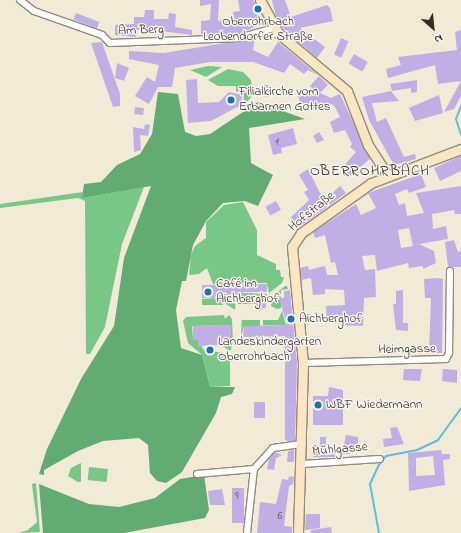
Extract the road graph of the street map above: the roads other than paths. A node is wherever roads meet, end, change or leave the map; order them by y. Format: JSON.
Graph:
{"nodes":[{"id":1,"x":20,"y":0,"type":"edge"},
{"id":2,"x":260,"y":0,"type":"edge"},
{"id":3,"x":274,"y":28,"type":"junction"},
{"id":4,"x":461,"y":149,"type":"edge"},
{"id":5,"x":388,"y":176,"type":"junction"},
{"id":6,"x":450,"y":271,"type":"dead end"},
{"id":7,"x":303,"y":363,"type":"junction"},
{"id":8,"x":303,"y":444,"type":"junction"},
{"id":9,"x":380,"y":459,"type":"dead end"},
{"id":10,"x":302,"y":464,"type":"junction"},
{"id":11,"x":254,"y":469,"type":"junction"},
{"id":12,"x":197,"y":474,"type":"dead end"},
{"id":13,"x":247,"y":533,"type":"edge"},
{"id":14,"x":298,"y":533,"type":"edge"}],
"edges":[{"from":1,"to":3,"type":"street","name":"Am Berg"},
{"from":2,"to":3,"type":"main road"},
{"from":3,"to":5,"type":"main road"},
{"from":4,"to":5,"type":"main road","name":"Hofstraße"},
{"from":5,"to":7,"type":"main road","name":"Hofstraße"},
{"from":6,"to":7,"type":"street","name":"Heimgasse"},
{"from":7,"to":8,"type":"main road","name":"Hofstraße"},
{"from":8,"to":10,"type":"main road","name":"Hofstraße"},
{"from":8,"to":11,"type":"street"},
{"from":9,"to":10,"type":"street","name":"Mühlgasse"},
{"from":10,"to":14,"type":"main road","name":"Hofstraße"},
{"from":11,"to":12,"type":"street"},
{"from":11,"to":13,"type":"street"}]}
